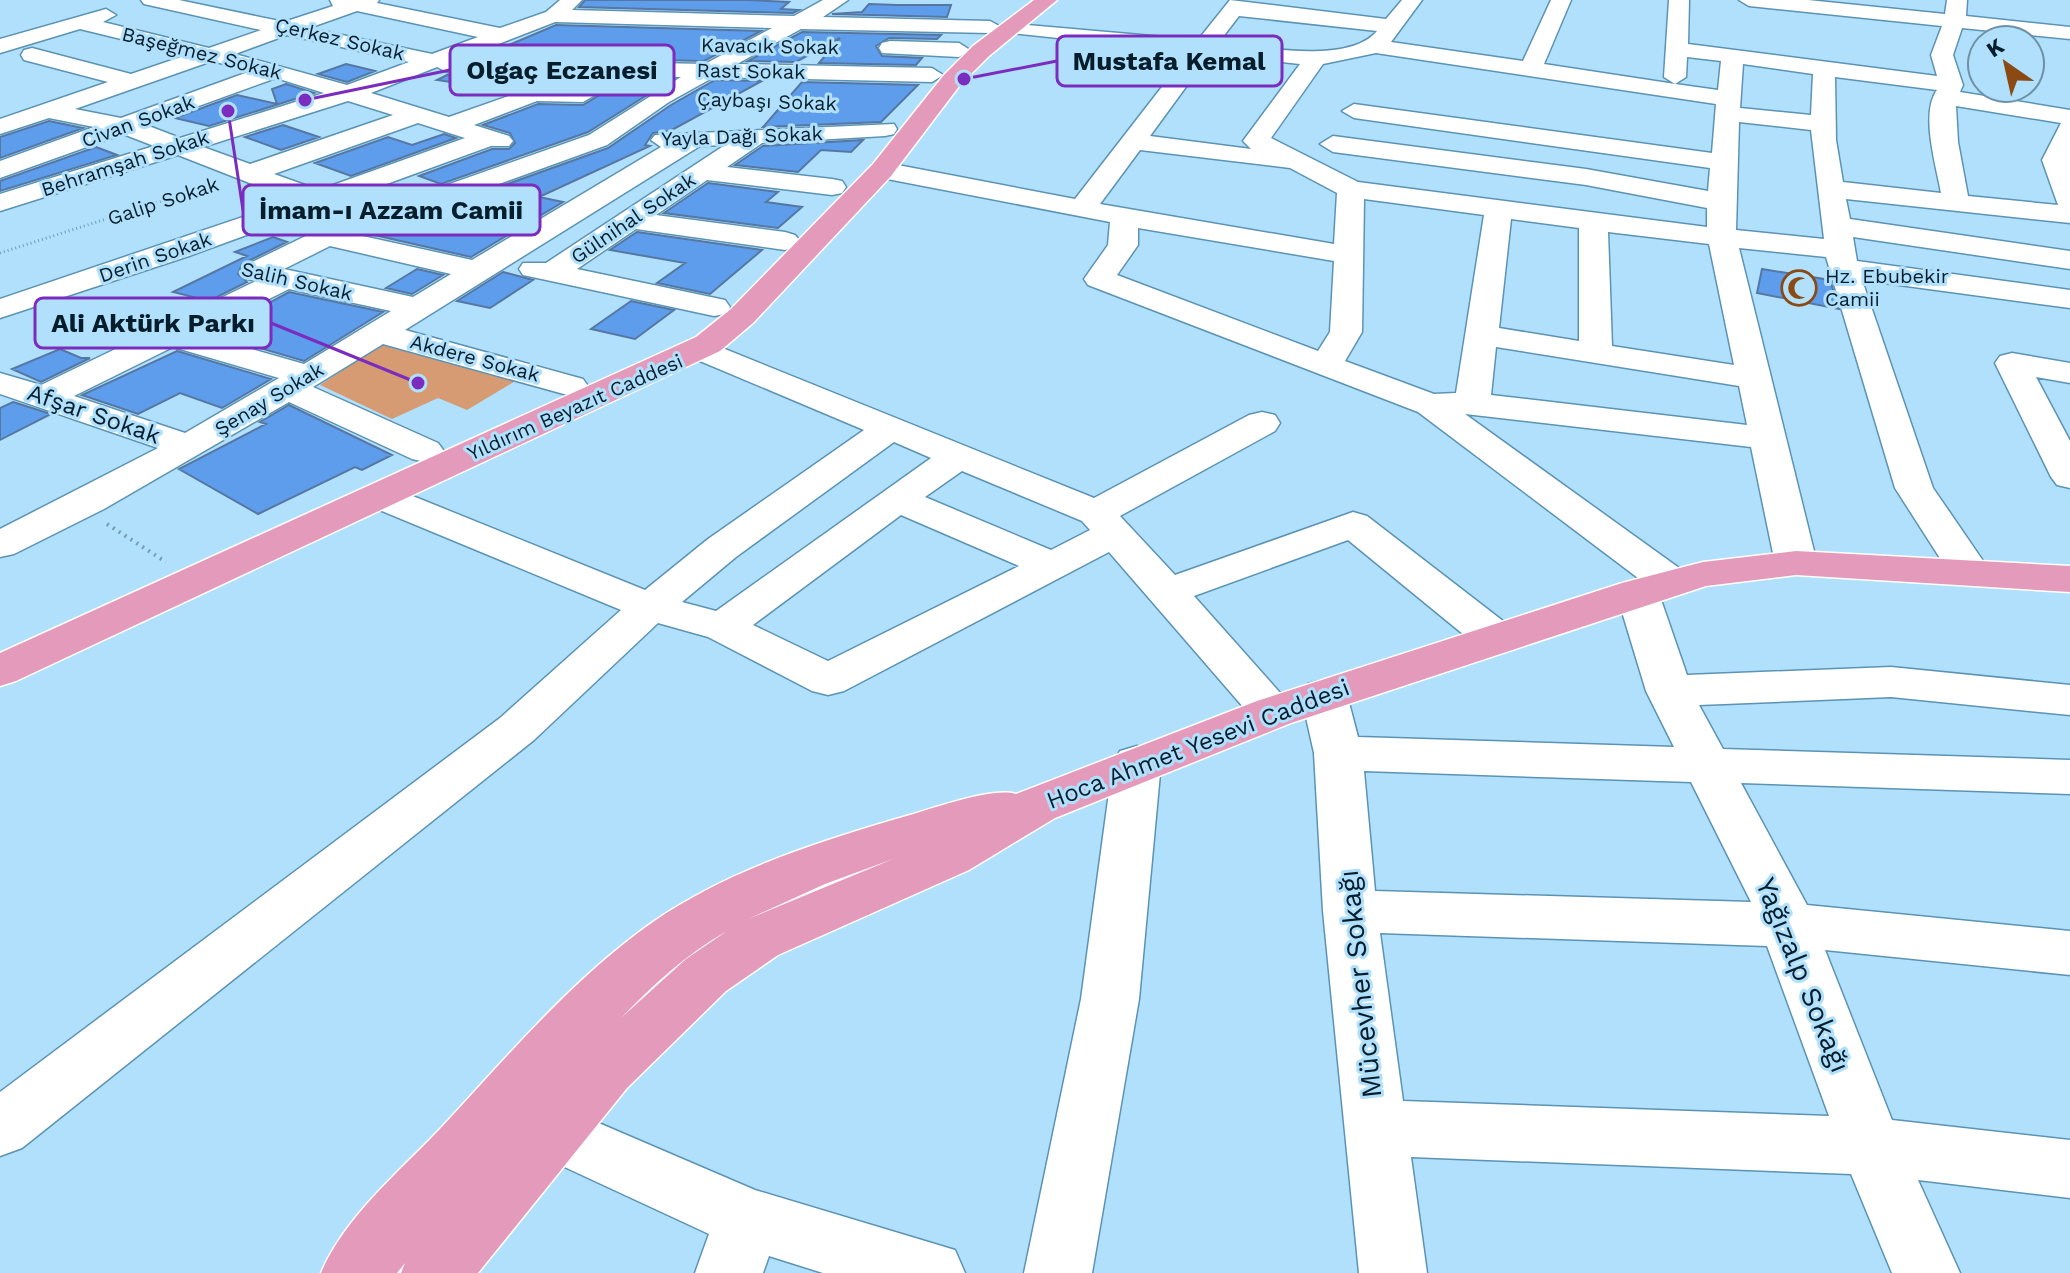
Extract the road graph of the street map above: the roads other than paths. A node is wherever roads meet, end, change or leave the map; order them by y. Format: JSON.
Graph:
{"nodes":[{"id":1,"x":153,"y":0,"type":"edge"},
{"id":2,"x":838,"y":0,"type":"edge"},
{"id":3,"x":1412,"y":0,"type":"edge"},
{"id":4,"x":1561,"y":0,"type":"edge"},
{"id":5,"x":1679,"y":0,"type":"edge"},
{"id":6,"x":1758,"y":0,"type":"edge"},
{"id":7,"x":352,"y":2,"type":"edge"},
{"id":8,"x":1237,"y":5,"type":"edge"},
{"id":9,"x":1857,"y":5,"type":"edge"},
{"id":10,"x":557,"y":6,"type":"edge"},
{"id":11,"x":1016,"y":10,"type":"edge"},
{"id":12,"x":1956,"y":10,"type":"edge"},
{"id":13,"x":798,"y":22,"type":"junction"},
{"id":14,"x":80,"y":23,"type":"junction"},
{"id":15,"x":286,"y":27,"type":"junction"},
{"id":16,"x":114,"y":31,"type":"junction"},
{"id":17,"x":2070,"y":33,"type":"edge"},
{"id":18,"x":1384,"y":36,"type":"junction"},
{"id":19,"x":493,"y":38,"type":"junction"},
{"id":20,"x":545,"y":42,"type":"dead end"},
{"id":21,"x":712,"y":44,"type":"dead end"},
{"id":22,"x":758,"y":45,"type":"junction"},
{"id":23,"x":0,"y":46,"type":"edge"},
{"id":24,"x":804,"y":46,"type":"dead end"},
{"id":25,"x":866,"y":48,"type":"dead end"},
{"id":26,"x":1677,"y":49,"type":"junction"},
{"id":27,"x":959,"y":50,"type":"junction"},
{"id":28,"x":1204,"y":50,"type":"junction"},
{"id":29,"x":210,"y":53,"type":"junction"},
{"id":30,"x":32,"y":55,"type":"junction"},
{"id":31,"x":1434,"y":56,"type":"junction"},
{"id":32,"x":1732,"y":57,"type":"junction"},
{"id":33,"x":1315,"y":59,"type":"junction"},
{"id":34,"x":430,"y":63,"type":"junction"},
{"id":35,"x":0,"y":66,"type":"edge"},
{"id":36,"x":1824,"y":67,"type":"junction"},
{"id":37,"x":712,"y":69,"type":"junction"},
{"id":38,"x":275,"y":70,"type":"junction"},
{"id":39,"x":1530,"y":71,"type":"junction"},
{"id":40,"x":1401,"y":73,"type":"dead end"},
{"id":41,"x":932,"y":75,"type":"junction"},
{"id":42,"x":130,"y":81,"type":"junction"},
{"id":43,"x":1948,"y":91,"type":"junction"},
{"id":44,"x":348,"y":93,"type":"junction"},
{"id":45,"x":1677,"y":94,"type":"junction"},
{"id":46,"x":0,"y":97,"type":"edge"},
{"id":47,"x":661,"y":97,"type":"junction"},
{"id":48,"x":704,"y":99,"type":"dead end"},
{"id":49,"x":47,"y":111,"type":"junction"},
{"id":50,"x":417,"y":115,"type":"junction"},
{"id":51,"x":1720,"y":117,"type":"junction"},
{"id":52,"x":2070,"y":117,"type":"edge"},
{"id":53,"x":1823,"y":124,"type":"junction"},
{"id":54,"x":451,"y":125,"type":"junction"},
{"id":55,"x":125,"y":126,"type":"junction"},
{"id":56,"x":0,"y":127,"type":"edge"},
{"id":57,"x":2070,"y":128,"type":"edge"},
{"id":58,"x":885,"y":129,"type":"junction"},
{"id":59,"x":755,"y":136,"type":"junction"},
{"id":60,"x":490,"y":138,"type":"junction"},
{"id":61,"x":693,"y":139,"type":"junction"},
{"id":62,"x":598,"y":140,"type":"junction"},
{"id":63,"x":1133,"y":141,"type":"junction"},
{"id":64,"x":1602,"y":143,"type":"junction"},
{"id":65,"x":1333,"y":144,"type":"junction"},
{"id":66,"x":179,"y":146,"type":"junction"},
{"id":67,"x":552,"y":156,"type":"junction"},
{"id":68,"x":2063,"y":161,"type":"edge"},
{"id":69,"x":1724,"y":162,"type":"junction"},
{"id":70,"x":1306,"y":166,"type":"junction"},
{"id":71,"x":0,"y":170,"type":"edge"},
{"id":72,"x":882,"y":170,"type":"junction"},
{"id":73,"x":703,"y":172,"type":"junction"},
{"id":74,"x":251,"y":173,"type":"junction"},
{"id":75,"x":1586,"y":177,"type":"junction"},
{"id":76,"x":832,"y":187,"type":"junction"},
{"id":77,"x":1351,"y":189,"type":"junction"},
{"id":78,"x":1831,"y":189,"type":"junction"},
{"id":79,"x":319,"y":200,"type":"junction"},
{"id":80,"x":2070,"y":201,"type":"edge"},
{"id":81,"x":1721,"y":202,"type":"junction"},
{"id":82,"x":0,"y":203,"type":"edge"},
{"id":83,"x":1956,"y":203,"type":"junction"},
{"id":84,"x":1499,"y":207,"type":"junction"},
{"id":85,"x":1082,"y":209,"type":"junction"},
{"id":86,"x":2070,"y":215,"type":"edge"},
{"id":87,"x":1124,"y":217,"type":"junction"},
{"id":88,"x":633,"y":220,"type":"junction"},
{"id":89,"x":1593,"y":222,"type":"junction"},
{"id":90,"x":326,"y":237,"type":"junction"},
{"id":91,"x":1722,"y":237,"type":"junction"},
{"id":92,"x":785,"y":241,"type":"junction"},
{"id":93,"x":1840,"y":248,"type":"junction"},
{"id":94,"x":179,"y":250,"type":"junction"},
{"id":95,"x":1349,"y":255,"type":"junction"},
{"id":96,"x":2070,"y":260,"type":"edge"},
{"id":97,"x":484,"y":265,"type":"junction"},
{"id":98,"x":551,"y":273,"type":"junction"},
{"id":99,"x":270,"y":276,"type":"junction"},
{"id":100,"x":2070,"y":299,"type":"edge"},
{"id":101,"x":417,"y":307,"type":"junction"},
{"id":102,"x":714,"y":307,"type":"junction"},
{"id":103,"x":0,"y":309,"type":"edge"},
{"id":104,"x":379,"y":333,"type":"junction"},
{"id":105,"x":1482,"y":335,"type":"junction"},
{"id":106,"x":172,"y":336,"type":"junction"},
{"id":107,"x":700,"y":349,"type":"junction"},
{"id":108,"x":1596,"y":352,"type":"junction"},
{"id":109,"x":1326,"y":365,"type":"junction"},
{"id":110,"x":2070,"y":373,"type":"edge"},
{"id":111,"x":1752,"y":378,"type":"junction"},
{"id":112,"x":299,"y":382,"type":"junction"},
{"id":113,"x":0,"y":383,"type":"edge"},
{"id":114,"x":571,"y":386,"type":"junction"},
{"id":115,"x":47,"y":396,"type":"junction"},
{"id":116,"x":1472,"y":403,"type":"junction"},
{"id":117,"x":1430,"y":405,"type":"junction"},
{"id":118,"x":1262,"y":423,"type":"dead end"},
{"id":119,"x":889,"y":429,"type":"junction"},
{"id":120,"x":1765,"y":438,"type":"junction"},
{"id":121,"x":188,"y":446,"type":"junction"},
{"id":122,"x":425,"y":451,"type":"junction"},
{"id":123,"x":959,"y":456,"type":"junction"},
{"id":124,"x":2070,"y":477,"type":"edge"},
{"id":125,"x":379,"y":496,"type":"junction"},
{"id":126,"x":897,"y":499,"type":"junction"},
{"id":127,"x":1105,"y":523,"type":"junction"},
{"id":128,"x":0,"y":545,"type":"edge"},
{"id":129,"x":1796,"y":563,"type":"junction"},
{"id":130,"x":1052,"y":565,"type":"junction"},
{"id":131,"x":1969,"y":571,"type":"junction"},
{"id":132,"x":2070,"y":579,"type":"edge"},
{"id":133,"x":1654,"y":587,"type":"junction"},
{"id":134,"x":1167,"y":592,"type":"junction"},
{"id":135,"x":650,"y":607,"type":"junction"},
{"id":136,"x":723,"y":627,"type":"junction"},
{"id":137,"x":1496,"y":638,"type":"junction"},
{"id":138,"x":0,"y":644,"type":"edge"},
{"id":139,"x":0,"y":671,"type":"edge"},
{"id":140,"x":1669,"y":691,"type":"junction"},
{"id":141,"x":2070,"y":700,"type":"edge"},
{"id":142,"x":1299,"y":704,"type":"junction"},
{"id":143,"x":1338,"y":753,"type":"junction"},
{"id":144,"x":1137,"y":763,"type":"junction"},
{"id":145,"x":1703,"y":763,"type":"junction"},
{"id":146,"x":2070,"y":777,"type":"edge"},
{"id":147,"x":1037,"y":805,"type":"junction"},
{"id":148,"x":1350,"y":911,"type":"junction"},
{"id":149,"x":1787,"y":925,"type":"junction"},
{"id":150,"x":2070,"y":953,"type":"edge"},
{"id":151,"x":0,"y":1128,"type":"edge"},
{"id":152,"x":1375,"y":1128,"type":"junction"},
{"id":153,"x":552,"y":1131,"type":"junction"},
{"id":154,"x":1871,"y":1146,"type":"junction"},
{"id":155,"x":2070,"y":1169,"type":"edge"},
{"id":156,"x":738,"y":1246,"type":"edge"},
{"id":157,"x":355,"y":1273,"type":"edge"},
{"id":158,"x":435,"y":1273,"type":"edge"},
{"id":159,"x":931,"y":1273,"type":"edge"},
{"id":160,"x":1058,"y":1273,"type":"edge"},
{"id":161,"x":1393,"y":1273,"type":"edge"},
{"id":162,"x":1926,"y":1273,"type":"edge"}],
"edges":[{"from":1,"to":14,"type":"street"},
{"from":1,"to":15,"type":"street","name":"Çerkez Sokak"},
{"from":2,"to":13,"type":"street"},
{"from":3,"to":18,"type":"street"},
{"from":4,"to":39,"type":"street"},
{"from":5,"to":26,"type":"street"},
{"from":6,"to":9,"type":"street"},
{"from":7,"to":15,"type":"street"},
{"from":7,"to":19,"type":"street"},
{"from":8,"to":18,"type":"street"},
{"from":8,"to":28,"type":"street"},
{"from":9,"to":12,"type":"street"},
{"from":10,"to":13,"type":"street"},
{"from":10,"to":19,"type":"street","name":"Behramşah Sokak"},
{"from":11,"to":13,"type":"street"},
{"from":11,"to":27,"type":"main road"},
{"from":11,"to":28,"type":"street"},
{"from":11,"to":72,"type":"main road","name":"Yıldırım Beyazıt Caddesi"},
{"from":12,"to":17,"type":"street"},
{"from":12,"to":43,"type":"street"},
{"from":13,"to":22,"type":"street"},
{"from":14,"to":16,"type":"street","name":"Başeğmez Sokak"},
{"from":14,"to":23,"type":"street"},
{"from":15,"to":29,"type":"street"},
{"from":15,"to":34,"type":"street","name":"Çerkez Sokak"},
{"from":16,"to":29,"type":"street","name":"Başeğmez Sokak"},
{"from":16,"to":30,"type":"street"},
{"from":18,"to":31,"type":"street"},
{"from":18,"to":33,"type":"street"},
{"from":19,"to":20,"type":"street"},
{"from":19,"to":34,"type":"street","name":"Behramşah Sokak"},
{"from":21,"to":22,"type":"street","name":"Kavacık Sokak"},
{"from":22,"to":24,"type":"street","name":"Kavacık Sokak"},
{"from":22,"to":37,"type":"street"},
{"from":25,"to":27,"type":"street","name":"Kavacık Sokak"},
{"from":26,"to":32,"type":"street"},
{"from":26,"to":45,"type":"street"},
{"from":27,"to":41,"type":"main road"},
{"from":28,"to":33,"type":"street"},
{"from":28,"to":63,"type":"street"},
{"from":29,"to":38,"type":"street","name":"Başeğmez Sokak"},
{"from":29,"to":42,"type":"street"},
{"from":30,"to":35,"type":"street"},
{"from":30,"to":42,"type":"street"},
{"from":31,"to":39,"type":"street"},
{"from":31,"to":40,"type":"street"},
{"from":32,"to":36,"type":"street"},
{"from":32,"to":51,"type":"street"},
{"from":33,"to":70,"type":"street"},
{"from":34,"to":37,"type":"street","name":"Rast Sokak"},
{"from":34,"to":44,"type":"street","name":"Behramşah Sokak"},
{"from":36,"to":43,"type":"street"},
{"from":36,"to":53,"type":"street"},
{"from":37,"to":41,"type":"street","name":"Rast Sokak"},
{"from":37,"to":47,"type":"street"},
{"from":38,"to":44,"type":"street","name":"Başeğmez Sokak"},
{"from":38,"to":55,"type":"street","name":"Civan Sokak"},
{"from":39,"to":45,"type":"street"},
{"from":41,"to":58,"type":"main road"},
{"from":42,"to":49,"type":"street"},
{"from":43,"to":52,"type":"street"},
{"from":43,"to":83,"type":"street"},
{"from":44,"to":50,"type":"street","name":"Başeğmez Sokak"},
{"from":44,"to":66,"type":"street","name":"Behramşah Sokak"},
{"from":45,"to":51,"type":"street"},
{"from":46,"to":49,"type":"street"},
{"from":47,"to":48,"type":"street","name":"Çaybaşı Sokak"},
{"from":47,"to":54,"type":"street","name":"Çaybaşı Sokak"},
{"from":47,"to":62,"type":"street"},
{"from":49,"to":55,"type":"street"},
{"from":49,"to":56,"type":"street"},
{"from":50,"to":54,"type":"street","name":"Başeğmez Sokak"},
{"from":50,"to":74,"type":"street","name":"Galip Sokak"},
{"from":51,"to":53,"type":"street"},
{"from":51,"to":69,"type":"street"},
{"from":53,"to":78,"type":"street"},
{"from":54,"to":60,"type":"street","name":"Başeğmez Sokak"},
{"from":55,"to":66,"type":"street"},
{"from":55,"to":71,"type":"street","name":"Civan Sokak"},
{"from":57,"to":68,"type":"street"},
{"from":58,"to":59,"type":"street","name":"Yayla Dağı Sokak"},
{"from":58,"to":76,"type":"main road"},
{"from":59,"to":61,"type":"street","name":"Yayla Dağı Sokak"},
{"from":59,"to":73,"type":"street","name":"Gülnihal Sokak"},
{"from":60,"to":67,"type":"street","name":"Başeğmez Sokak"},
{"from":60,"to":79,"type":"street","name":"Derin Sokak"},
{"from":61,"to":62,"type":"street","name":"Yayla Dağı Sokak"},
{"from":61,"to":97,"type":"street","name":"Şenay Sokak"},
{"from":62,"to":67,"type":"street"},
{"from":63,"to":70,"type":"street"},
{"from":63,"to":85,"type":"street"},
{"from":64,"to":65,"type":"street"},
{"from":64,"to":69,"type":"street"},
{"from":64,"to":75,"type":"street"},
{"from":65,"to":70,"type":"street"},
{"from":65,"to":75,"type":"street"},
{"from":66,"to":74,"type":"street"},
{"from":66,"to":82,"type":"street","name":"Behramşah Sokak"},
{"from":67,"to":90,"type":"street"},
{"from":68,"to":80,"type":"street"},
{"from":69,"to":81,"type":"street"},
{"from":70,"to":77,"type":"street"},
{"from":72,"to":85,"type":"street"},
{"from":72,"to":107,"type":"main road","name":"Yıldırım Beyazıt Caddesi"},
{"from":73,"to":76,"type":"street"},
{"from":73,"to":88,"type":"street","name":"Gülnihal Sokak"},
{"from":74,"to":79,"type":"street"},
{"from":75,"to":81,"type":"street"},
{"from":76,"to":92,"type":"main road"},
{"from":77,"to":84,"type":"street"},
{"from":77,"to":95,"type":"street"},
{"from":78,"to":83,"type":"street"},
{"from":78,"to":93,"type":"street"},
{"from":79,"to":94,"type":"street","name":"Derin Sokak"},
{"from":81,"to":91,"type":"street"},
{"from":83,"to":86,"type":"street"},
{"from":84,"to":89,"type":"street"},
{"from":84,"to":105,"type":"street"},
{"from":85,"to":87,"type":"street"},
{"from":87,"to":95,"type":"street"},
{"from":87,"to":109,"type":"street"},
{"from":88,"to":92,"type":"street"},
{"from":88,"to":98,"type":"street","name":"Gülnihal Sokak"},
{"from":89,"to":91,"type":"street"},
{"from":89,"to":108,"type":"street"},
{"from":90,"to":97,"type":"street"},
{"from":90,"to":99,"type":"street"},
{"from":91,"to":93,"type":"street"},
{"from":91,"to":111,"type":"street"},
{"from":92,"to":102,"type":"main road"},
{"from":93,"to":96,"type":"street"},
{"from":93,"to":100,"type":"street"},
{"from":93,"to":131,"type":"street"},
{"from":94,"to":99,"type":"street","name":"Salih Sokak"},
{"from":94,"to":103,"type":"street","name":"Derin Sokak"},
{"from":95,"to":109,"type":"street"},
{"from":97,"to":98,"type":"street"},
{"from":97,"to":101,"type":"street","name":"Şenay Sokak"},
{"from":98,"to":102,"type":"street"},
{"from":99,"to":101,"type":"street","name":"Salih Sokak"},
{"from":99,"to":106,"type":"street"},
{"from":101,"to":104,"type":"street","name":"Şenay Sokak"},
{"from":102,"to":114,"type":"main road"},
{"from":104,"to":112,"type":"street","name":"Şenay Sokak"},
{"from":104,"to":114,"type":"street","name":"Akdere Sokak"},
{"from":105,"to":108,"type":"street"},
{"from":105,"to":116,"type":"street"},
{"from":106,"to":112,"type":"street"},
{"from":106,"to":115,"type":"street"},
{"from":107,"to":119,"type":"street"},
{"from":107,"to":125,"type":"main road","name":"Yıldırım Beyazıt Caddesi"},
{"from":108,"to":111,"type":"street"},
{"from":109,"to":117,"type":"street"},
{"from":110,"to":124,"type":"street"},
{"from":111,"to":120,"type":"street"},
{"from":112,"to":121,"type":"street","name":"Şenay Sokak"},
{"from":112,"to":122,"type":"street"},
{"from":113,"to":115,"type":"street","name":"Afşar Sokak"},
{"from":114,"to":122,"type":"main road"},
{"from":115,"to":121,"type":"street","name":"Afşar Sokak"},
{"from":116,"to":117,"type":"street"},
{"from":116,"to":120,"type":"street"},
{"from":117,"to":133,"type":"street"},
{"from":118,"to":127,"type":"street"},
{"from":119,"to":123,"type":"street"},
{"from":119,"to":135,"type":"street"},
{"from":120,"to":129,"type":"street"},
{"from":121,"to":128,"type":"street","name":"Şenay Sokak"},
{"from":122,"to":138,"type":"main road"},
{"from":123,"to":126,"type":"street"},
{"from":123,"to":127,"type":"street"},
{"from":125,"to":135,"type":"street"},
{"from":125,"to":139,"type":"main road","name":"Yıldırım Beyazıt Caddesi"},
{"from":126,"to":130,"type":"street"},
{"from":126,"to":136,"type":"street"},
{"from":127,"to":130,"type":"street"},
{"from":127,"to":134,"type":"street"},
{"from":129,"to":131,"type":"main road","name":"Hoca Ahmet Yesevi Caddesi"},
{"from":129,"to":133,"type":"main road","name":"Hoca Ahmet Yesevi Caddesi"},
{"from":130,"to":136,"type":"street"},
{"from":131,"to":132,"type":"main road","name":"Hoca Ahmet Yesevi Caddesi"},
{"from":133,"to":137,"type":"main road","name":"Hoca Ahmet Yesevi Caddesi"},
{"from":133,"to":140,"type":"street","name":"Yağızalp Sokağı"},
{"from":134,"to":137,"type":"street"},
{"from":134,"to":142,"type":"street"},
{"from":135,"to":136,"type":"street"},
{"from":135,"to":151,"type":"street"},
{"from":137,"to":142,"type":"main road","name":"Hoca Ahmet Yesevi Caddesi"},
{"from":140,"to":141,"type":"street"},
{"from":140,"to":145,"type":"street","name":"Yağızalp Sokağı"},
{"from":142,"to":143,"type":"street","name":"Mücevher Sokağı"},
{"from":142,"to":144,"type":"main road","name":"Hoca Ahmet Yesevi Caddesi"},
{"from":143,"to":145,"type":"street"},
{"from":143,"to":148,"type":"street","name":"Mücevher Sokağı"},
{"from":144,"to":147,"type":"main road","name":"Hoca Ahmet Yesevi Caddesi"},
{"from":144,"to":160,"type":"street"},
{"from":145,"to":146,"type":"street"},
{"from":145,"to":149,"type":"street","name":"Yağızalp Sokağı"},
{"from":147,"to":153,"type":"main road","name":"Hoca Ahmet Yesevi Caddesi"},
{"from":147,"to":157,"type":"main road"},
{"from":148,"to":149,"type":"street"},
{"from":148,"to":152,"type":"street","name":"Mücevher Sokağı"},
{"from":149,"to":150,"type":"street"},
{"from":149,"to":154,"type":"street","name":"Yağızalp Sokağı"},
{"from":152,"to":154,"type":"street"},
{"from":152,"to":161,"type":"street","name":"Mücevher Sokağı"},
{"from":153,"to":156,"type":"street"},
{"from":153,"to":158,"type":"main road","name":"Hoca Ahmet Yesevi Caddesi"},
{"from":154,"to":155,"type":"street"},
{"from":154,"to":162,"type":"street","name":"Yağızalp Sokağı"},
{"from":156,"to":159,"type":"street"}]}
